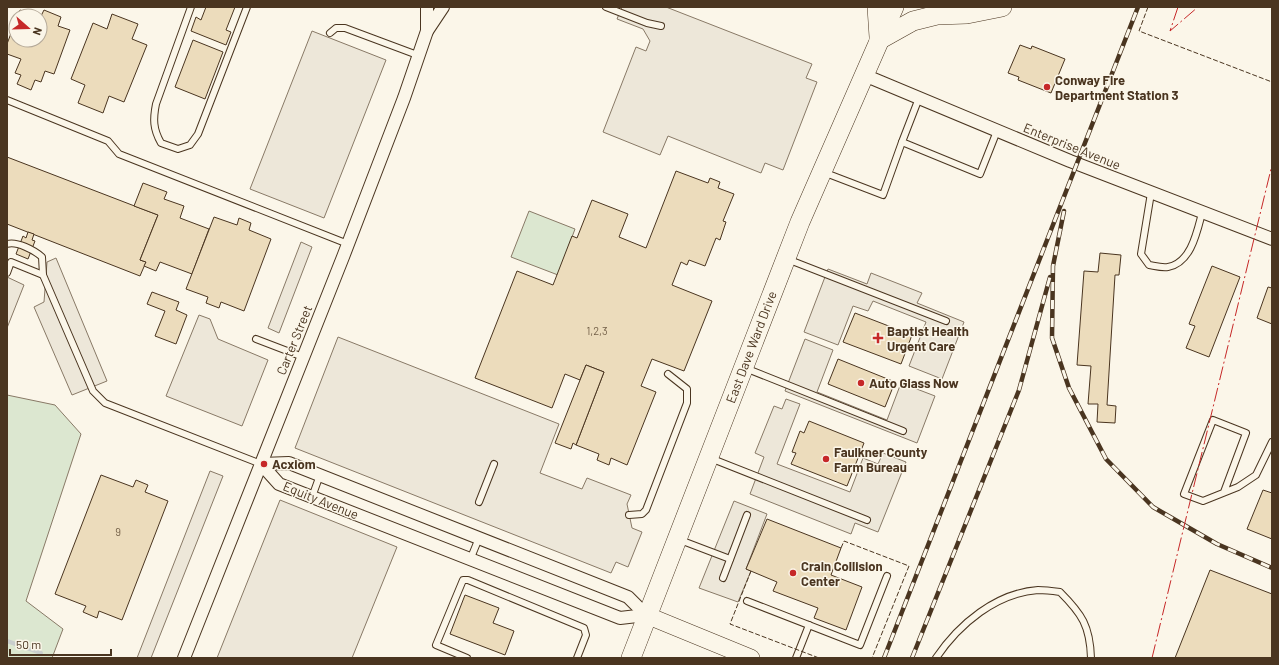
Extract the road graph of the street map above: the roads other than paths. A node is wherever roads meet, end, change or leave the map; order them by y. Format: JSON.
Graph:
{"nodes":[{"id":1,"x":191,"y":7,"type":"edge"},
{"id":2,"x":247,"y":7,"type":"edge"},
{"id":3,"x":426,"y":7,"type":"edge"},
{"id":4,"x":443,"y":7,"type":"edge"},
{"id":5,"x":606,"y":7,"type":"edge"},
{"id":6,"x":877,"y":7,"type":"edge"},
{"id":7,"x":894,"y":7,"type":"edge"},
{"id":8,"x":1002,"y":7,"type":"edge"},
{"id":9,"x":661,"y":26,"type":"dead end"},
{"id":10,"x":427,"y":31,"type":"junction"},
{"id":11,"x":330,"y":33,"type":"dead end"},
{"id":12,"x":879,"y":40,"type":"junction"},
{"id":13,"x":420,"y":56,"type":"junction"},
{"id":14,"x":864,"y":75,"type":"junction"},
{"id":15,"x":919,"y":98,"type":"junction"},
{"id":16,"x":7,"y":100,"type":"edge"},
{"id":17,"x":997,"y":131,"type":"junction"},
{"id":18,"x":902,"y":142,"type":"junction"},
{"id":19,"x":822,"y":172,"type":"junction"},
{"id":20,"x":1151,"y":193,"type":"junction"},
{"id":21,"x":1202,"y":213,"type":"junction"},
{"id":22,"x":1272,"y":240,"type":"edge"},
{"id":23,"x":7,"y":244,"type":"edge"},
{"id":24,"x":348,"y":244,"type":"junction"},
{"id":25,"x":786,"y":258,"type":"junction"},
{"id":26,"x":9,"y":261,"type":"edge"},
{"id":27,"x":7,"y":273,"type":"edge"},
{"id":28,"x":43,"y":275,"type":"junction"},
{"id":29,"x":946,"y":321,"type":"dead end"},
{"id":30,"x":256,"y":339,"type":"dead end"},
{"id":31,"x":302,"y":357,"type":"junction"},
{"id":32,"x":743,"y":367,"type":"junction"},
{"id":33,"x":668,"y":374,"type":"dead end"},
{"id":34,"x":903,"y":431,"type":"dead end"},
{"id":35,"x":1272,"y":442,"type":"edge"},
{"id":36,"x":708,"y":457,"type":"junction"},
{"id":37,"x":261,"y":464,"type":"junction"},
{"id":38,"x":494,"y":464,"type":"dead end"},
{"id":39,"x":320,"y":475,"type":"junction"},
{"id":40,"x":1224,"y":492,"type":"junction"},
{"id":41,"x":312,"y":497,"type":"junction"},
{"id":42,"x":479,"y":502,"type":"dead end"},
{"id":43,"x":629,"y":515,"type":"dead end"},
{"id":44,"x":747,"y":515,"type":"dead end"},
{"id":45,"x":867,"y":520,"type":"dead end"},
{"id":46,"x":479,"y":538,"type":"junction"},
{"id":47,"x":676,"y":539,"type":"junction"},
{"id":48,"x":730,"y":559,"type":"junction"},
{"id":49,"x":470,"y":560,"type":"junction"},
{"id":50,"x":887,"y":576,"type":"dead end"},
{"id":51,"x":723,"y":578,"type":"dead end"},
{"id":52,"x":747,"y":601,"type":"dead end"},
{"id":53,"x":646,"y":615,"type":"junction"},
{"id":54,"x":809,"y":626,"type":"junction"},
{"id":55,"x":184,"y":658,"type":"edge"},
{"id":56,"x":467,"y":658,"type":"edge"},
{"id":57,"x":577,"y":658,"type":"edge"},
{"id":58,"x":631,"y":658,"type":"edge"},
{"id":59,"x":751,"y":658,"type":"edge"},
{"id":60,"x":796,"y":658,"type":"edge"},
{"id":61,"x":936,"y":658,"type":"edge"},
{"id":62,"x":1091,"y":658,"type":"edge"}],
"edges":[{"from":1,"to":2,"type":"lane"},
{"from":3,"to":10,"type":"street","name":"Carter Street"},
{"from":4,"to":10,"type":"street","name":"Carter Street"},
{"from":5,"to":9,"type":"lane"},
{"from":6,"to":12,"type":"main road"},
{"from":7,"to":12,"type":"main road","name":"East Dave Ward Drive"},
{"from":8,"to":12,"type":"main road"},
{"from":10,"to":13,"type":"street","name":"Carter Street"},
{"from":11,"to":13,"type":"lane"},
{"from":12,"to":14,"type":"main road","name":"East Dave Ward Drive"},
{"from":13,"to":24,"type":"street","name":"Carter Street"},
{"from":14,"to":15,"type":"street","name":"Enterprise Avenue"},
{"from":14,"to":19,"type":"main road","name":"East Dave Ward Drive"},
{"from":15,"to":17,"type":"street","name":"Enterprise Avenue"},
{"from":15,"to":18,"type":"lane"},
{"from":16,"to":24,"type":"lane"},
{"from":17,"to":18,"type":"lane"},
{"from":17,"to":20,"type":"street","name":"Enterprise Avenue"},
{"from":18,"to":19,"type":"lane"},
{"from":19,"to":25,"type":"main road","name":"East Dave Ward Drive"},
{"from":20,"to":21,"type":"street","name":"Enterprise Avenue"},
{"from":20,"to":21,"type":"lane"},
{"from":21,"to":22,"type":"street","name":"Enterprise Avenue"},
{"from":23,"to":28,"type":"lane"},
{"from":24,"to":31,"type":"street","name":"Carter Street"},
{"from":25,"to":29,"type":"lane"},
{"from":25,"to":32,"type":"main road","name":"East Dave Ward Drive"},
{"from":26,"to":27,"type":"lane"},
{"from":26,"to":28,"type":"lane"},
{"from":28,"to":37,"type":"lane"},
{"from":30,"to":31,"type":"lane"},
{"from":31,"to":37,"type":"street","name":"Carter Street"},
{"from":32,"to":34,"type":"lane"},
{"from":32,"to":36,"type":"main road","name":"East Dave Ward Drive"},
{"from":33,"to":43,"type":"lane"},
{"from":35,"to":40,"type":"lane"},
{"from":36,"to":45,"type":"lane"},
{"from":36,"to":47,"type":"main road","name":"East Dave Ward Drive"},
{"from":37,"to":39,"type":"street","name":"Equity Avenue"},
{"from":37,"to":41,"type":"street","name":"Equity Avenue"},
{"from":37,"to":55,"type":"street","name":"Carter Street"},
{"from":38,"to":42,"type":"lane"},
{"from":39,"to":41,"type":"lane"},
{"from":39,"to":46,"type":"street","name":"Equity Avenue"},
{"from":40,"to":40,"type":"lane"},
{"from":41,"to":49,"type":"street","name":"Equity Avenue"},
{"from":44,"to":48,"type":"lane"},
{"from":46,"to":49,"type":"lane"},
{"from":46,"to":53,"type":"street","name":"Equity Avenue"},
{"from":47,"to":48,"type":"lane"},
{"from":47,"to":53,"type":"main road","name":"East Dave Ward Drive"},
{"from":48,"to":51,"type":"lane"},
{"from":49,"to":53,"type":"street","name":"Equity Avenue"},
{"from":50,"to":54,"type":"lane"},
{"from":52,"to":54,"type":"lane"},
{"from":53,"to":58,"type":"main road","name":"East Dave Ward Drive"},
{"from":53,"to":59,"type":"street","name":"Equity Avenue"},
{"from":54,"to":60,"type":"lane"},
{"from":56,"to":57,"type":"lane"},
{"from":61,"to":62,"type":"lane"}]}
